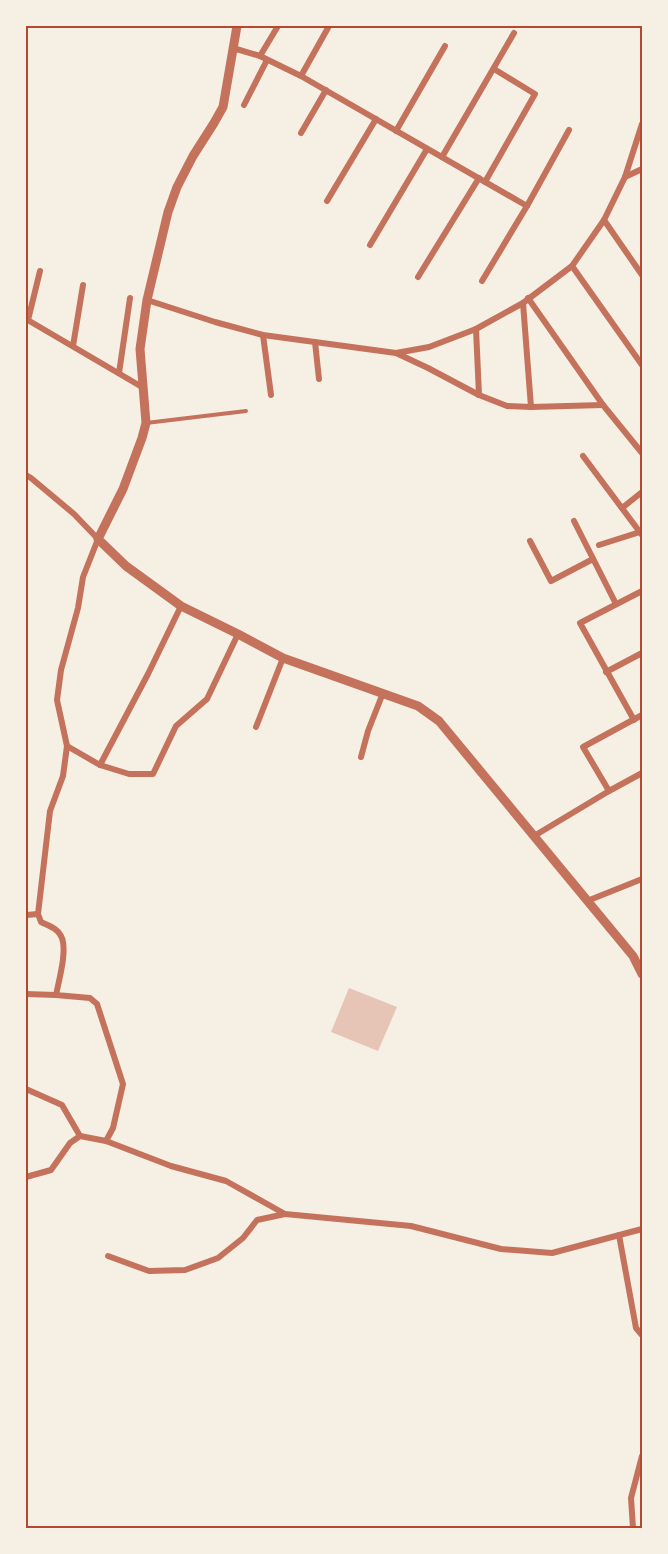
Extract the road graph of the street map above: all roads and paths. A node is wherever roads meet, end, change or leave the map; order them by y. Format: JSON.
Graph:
{"nodes":[{"id":1,"x":237,"y":26,"type":"edge"},
{"id":2,"x":278,"y":26,"type":"edge"},
{"id":3,"x":329,"y":26,"type":"edge"},
{"id":4,"x":514,"y":33,"type":"dead end"},
{"id":5,"x":445,"y":46,"type":"dead end"},
{"id":6,"x":233,"y":48,"type":"junction"},
{"id":7,"x":260,"y":56,"type":"junction"},
{"id":8,"x":267,"y":60,"type":"junction"},
{"id":9,"x":494,"y":69,"type":"junction"},
{"id":10,"x":301,"y":76,"type":"junction"},
{"id":11,"x":326,"y":90,"type":"junction"},
{"id":12,"x":244,"y":105,"type":"dead end"},
{"id":13,"x":376,"y":119,"type":"junction"},
{"id":14,"x":642,"y":124,"type":"edge"},
{"id":15,"x":569,"y":130,"type":"dead end"},
{"id":16,"x":396,"y":131,"type":"junction"},
{"id":17,"x":301,"y":134,"type":"dead end"},
{"id":18,"x":427,"y":149,"type":"junction"},
{"id":19,"x":442,"y":157,"type":"junction"},
{"id":20,"x":640,"y":171,"type":"edge"},
{"id":21,"x":626,"y":177,"type":"junction"},
{"id":22,"x":482,"y":180,"type":"junction"},
{"id":23,"x":642,"y":180,"type":"edge"},
{"id":24,"x":327,"y":201,"type":"dead end"},
{"id":25,"x":527,"y":206,"type":"junction"},
{"id":26,"x":604,"y":220,"type":"junction"},
{"id":27,"x":370,"y":245,"type":"dead end"},
{"id":28,"x":572,"y":266,"type":"junction"},
{"id":29,"x":40,"y":271,"type":"dead end"},
{"id":30,"x":642,"y":275,"type":"edge"},
{"id":31,"x":418,"y":277,"type":"dead end"},
{"id":32,"x":482,"y":281,"type":"dead end"},
{"id":33,"x":83,"y":285,"type":"dead end"},
{"id":34,"x":130,"y":298,"type":"dead end"},
{"id":35,"x":147,"y":300,"type":"junction"},
{"id":36,"x":526,"y":301,"type":"junction"},
{"id":37,"x":27,"y":319,"type":"edge"},
{"id":38,"x":477,"y":329,"type":"junction"},
{"id":39,"x":263,"y":335,"type":"junction"},
{"id":40,"x":315,"y":342,"type":"junction"},
{"id":41,"x":73,"y":346,"type":"junction"},
{"id":42,"x":396,"y":353,"type":"junction"},
{"id":43,"x":642,"y":365,"type":"edge"},
{"id":44,"x":118,"y":373,"type":"junction"},
{"id":45,"x":319,"y":379,"type":"dead end"},
{"id":46,"x":142,"y":387,"type":"junction"},
{"id":47,"x":272,"y":395,"type":"dead end"},
{"id":48,"x":478,"y":395,"type":"junction"},
{"id":49,"x":603,"y":405,"type":"junction"},
{"id":50,"x":531,"y":407,"type":"junction"},
{"id":51,"x":246,"y":411,"type":"dead end"},
{"id":52,"x":146,"y":423,"type":"junction"},
{"id":53,"x":642,"y":453,"type":"edge"},
{"id":54,"x":583,"y":456,"type":"dead end"},
{"id":55,"x":26,"y":475,"type":"edge"},
{"id":56,"x":642,"y":492,"type":"edge"},
{"id":57,"x":622,"y":507,"type":"junction"},
{"id":58,"x":574,"y":521,"type":"dead end"},
{"id":59,"x":641,"y":533,"type":"edge"},
{"id":60,"x":98,"y":539,"type":"junction"},
{"id":61,"x":530,"y":541,"type":"dead end"},
{"id":62,"x":599,"y":545,"type":"dead end"},
{"id":63,"x":593,"y":559,"type":"junction"},
{"id":64,"x":642,"y":591,"type":"edge"},
{"id":65,"x":616,"y":604,"type":"junction"},
{"id":66,"x":181,"y":606,"type":"junction"},
{"id":67,"x":238,"y":634,"type":"junction"},
{"id":68,"x":642,"y":653,"type":"edge"},
{"id":69,"x":283,"y":658,"type":"junction"},
{"id":70,"x":606,"y":672,"type":"junction"},
{"id":71,"x":383,"y":693,"type":"junction"},
{"id":72,"x":642,"y":715,"type":"edge"},
{"id":73,"x":634,"y":720,"type":"junction"},
{"id":74,"x":256,"y":727,"type":"dead end"},
{"id":75,"x":67,"y":746,"type":"junction"},
{"id":76,"x":361,"y":757,"type":"dead end"},
{"id":77,"x":100,"y":765,"type":"junction"},
{"id":78,"x":642,"y":772,"type":"edge"},
{"id":79,"x":609,"y":791,"type":"junction"},
{"id":80,"x":534,"y":836,"type":"junction"},
{"id":81,"x":642,"y":879,"type":"edge"},
{"id":82,"x":587,"y":901,"type":"junction"},
{"id":83,"x":38,"y":914,"type":"junction"},
{"id":84,"x":26,"y":915,"type":"edge"},
{"id":85,"x":642,"y":974,"type":"edge"},
{"id":86,"x":26,"y":994,"type":"edge"},
{"id":87,"x":57,"y":995,"type":"junction"},
{"id":88,"x":26,"y":1089,"type":"edge"},
{"id":89,"x":80,"y":1136,"type":"junction"},
{"id":90,"x":106,"y":1141,"type":"junction"},
{"id":91,"x":26,"y":1176,"type":"edge"},
{"id":92,"x":285,"y":1214,"type":"junction"},
{"id":93,"x":642,"y":1229,"type":"edge"},
{"id":94,"x":619,"y":1235,"type":"junction"},
{"id":95,"x":108,"y":1256,"type":"dead end"},
{"id":96,"x":642,"y":1335,"type":"edge"},
{"id":97,"x":642,"y":1456,"type":"edge"},
{"id":98,"x":633,"y":1528,"type":"edge"}],
"edges":[{"from":1,"to":6,"type":"street"},
{"from":2,"to":7,"type":"street"},
{"from":3,"to":10,"type":"street"},
{"from":4,"to":9,"type":"street"},
{"from":5,"to":16,"type":"street"},
{"from":6,"to":7,"type":"street"},
{"from":6,"to":35,"type":"street"},
{"from":7,"to":8,"type":"street"},
{"from":8,"to":10,"type":"street"},
{"from":8,"to":12,"type":"street"},
{"from":9,"to":19,"type":"street"},
{"from":9,"to":22,"type":"street"},
{"from":10,"to":11,"type":"street"},
{"from":11,"to":13,"type":"street"},
{"from":11,"to":17,"type":"street"},
{"from":13,"to":16,"type":"street"},
{"from":13,"to":24,"type":"street"},
{"from":14,"to":21,"type":"street"},
{"from":15,"to":25,"type":"street"},
{"from":16,"to":18,"type":"street"},
{"from":18,"to":19,"type":"street"},
{"from":18,"to":27,"type":"street"},
{"from":19,"to":22,"type":"street"},
{"from":20,"to":21,"type":"street"},
{"from":20,"to":23,"type":"street"},
{"from":21,"to":26,"type":"street"},
{"from":22,"to":25,"type":"street"},
{"from":22,"to":31,"type":"street"},
{"from":25,"to":32,"type":"street"},
{"from":26,"to":28,"type":"street"},
{"from":26,"to":30,"type":"street"},
{"from":28,"to":36,"type":"street"},
{"from":28,"to":43,"type":"street"},
{"from":29,"to":37,"type":"street"},
{"from":33,"to":41,"type":"street"},
{"from":34,"to":44,"type":"street"},
{"from":35,"to":39,"type":"street"},
{"from":35,"to":46,"type":"street"},
{"from":36,"to":38,"type":"street"},
{"from":36,"to":49,"type":"street"},
{"from":36,"to":50,"type":"street"},
{"from":37,"to":41,"type":"street"},
{"from":38,"to":42,"type":"street"},
{"from":38,"to":48,"type":"street"},
{"from":39,"to":40,"type":"street"},
{"from":39,"to":47,"type":"street"},
{"from":40,"to":42,"type":"street"},
{"from":40,"to":45,"type":"street"},
{"from":41,"to":44,"type":"street"},
{"from":42,"to":48,"type":"street"},
{"from":44,"to":46,"type":"street"},
{"from":46,"to":52,"type":"street"},
{"from":48,"to":50,"type":"street"},
{"from":49,"to":50,"type":"street"},
{"from":49,"to":53,"type":"street"},
{"from":51,"to":52,"type":"lane"},
{"from":52,"to":60,"type":"street"},
{"from":54,"to":57,"type":"street"},
{"from":55,"to":60,"type":"street"},
{"from":56,"to":57,"type":"street"},
{"from":57,"to":59,"type":"street"},
{"from":58,"to":63,"type":"street"},
{"from":59,"to":62,"type":"street"},
{"from":60,"to":66,"type":"street"},
{"from":60,"to":75,"type":"street"},
{"from":61,"to":63,"type":"street"},
{"from":63,"to":65,"type":"street"},
{"from":64,"to":65,"type":"street"},
{"from":65,"to":70,"type":"street"},
{"from":66,"to":67,"type":"street"},
{"from":66,"to":77,"type":"street"},
{"from":67,"to":69,"type":"street"},
{"from":67,"to":77,"type":"street"},
{"from":68,"to":70,"type":"street"},
{"from":69,"to":71,"type":"street"},
{"from":69,"to":74,"type":"street"},
{"from":70,"to":73,"type":"street"},
{"from":71,"to":76,"type":"street"},
{"from":71,"to":80,"type":"street"},
{"from":72,"to":73,"type":"street"},
{"from":73,"to":79,"type":"street"},
{"from":75,"to":77,"type":"street"},
{"from":75,"to":83,"type":"street"},
{"from":78,"to":79,"type":"street"},
{"from":79,"to":80,"type":"street"},
{"from":80,"to":82,"type":"street"},
{"from":81,"to":82,"type":"street"},
{"from":82,"to":85,"type":"street"},
{"from":83,"to":84,"type":"street"},
{"from":83,"to":87,"type":"street"},
{"from":86,"to":87,"type":"street"},
{"from":87,"to":90,"type":"street"},
{"from":88,"to":89,"type":"street"},
{"from":89,"to":90,"type":"street"},
{"from":89,"to":91,"type":"street"},
{"from":90,"to":92,"type":"street"},
{"from":92,"to":94,"type":"street"},
{"from":92,"to":95,"type":"street"},
{"from":93,"to":94,"type":"street"},
{"from":94,"to":96,"type":"street"},
{"from":97,"to":98,"type":"street"}]}
